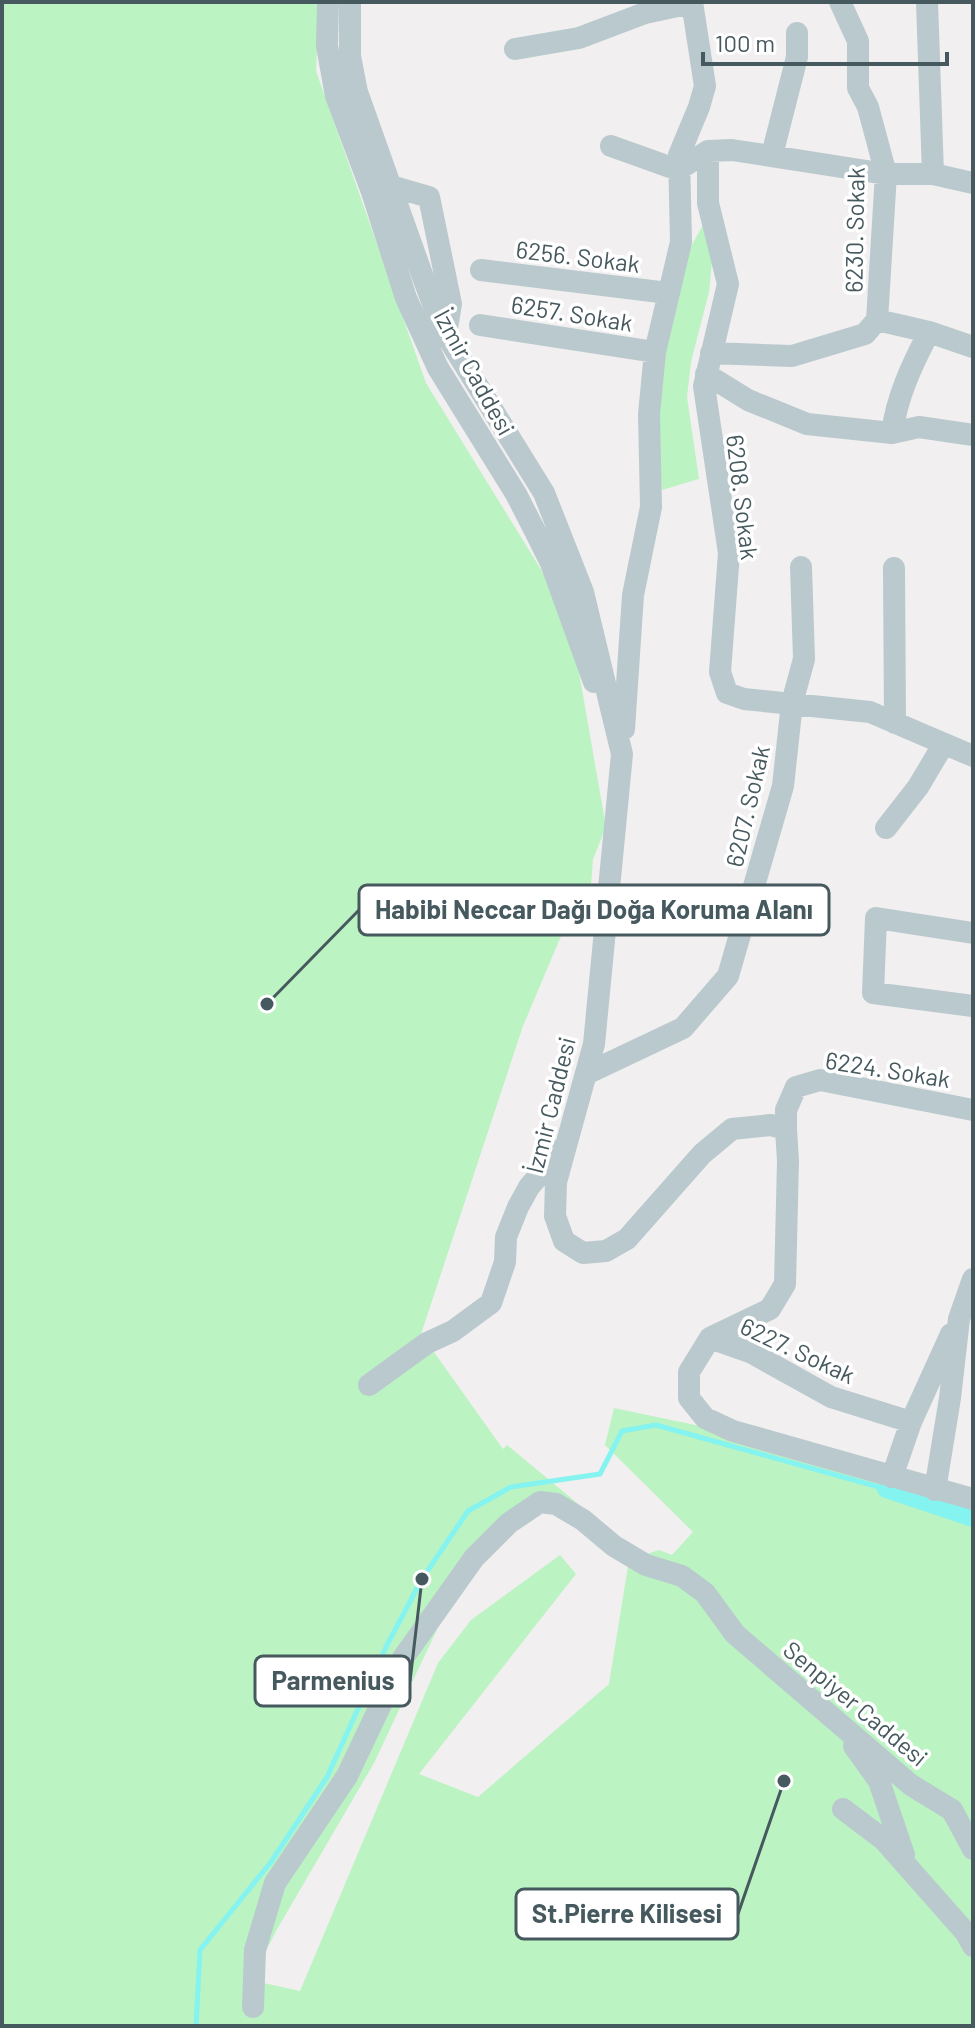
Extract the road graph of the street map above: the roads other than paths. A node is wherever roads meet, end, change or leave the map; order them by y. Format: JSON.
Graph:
{"nodes":[{"id":1,"x":328,"y":2,"type":"edge"},
{"id":2,"x":350,"y":2,"type":"edge"},
{"id":3,"x":840,"y":2,"type":"edge"},
{"id":4,"x":927,"y":2,"type":"edge"},
{"id":5,"x":692,"y":3,"type":"edge"},
{"id":6,"x":797,"y":33,"type":"dead end"},
{"id":7,"x":515,"y":49,"type":"dead end"},
{"id":8,"x":611,"y":146,"type":"dead end"},
{"id":9,"x":708,"y":151,"type":"junction"},
{"id":10,"x":772,"y":155,"type":"junction"},
{"id":11,"x":678,"y":170,"type":"junction"},
{"id":12,"x":886,"y":174,"type":"junction"},
{"id":13,"x":933,"y":174,"type":"junction"},
{"id":14,"x":973,"y":183,"type":"edge"},
{"id":15,"x":391,"y":186,"type":"junction"},
{"id":16,"x":481,"y":270,"type":"dead end"},
{"id":17,"x":668,"y":293,"type":"junction"},
{"id":18,"x":877,"y":320,"type":"junction"},
{"id":19,"x":480,"y":325,"type":"dead end"},
{"id":20,"x":929,"y":332,"type":"junction"},
{"id":21,"x":446,"y":334,"type":"junction"},
{"id":22,"x":973,"y":347,"type":"edge"},
{"id":23,"x":655,"y":352,"type":"junction"},
{"id":24,"x":709,"y":364,"type":"junction"},
{"id":25,"x":892,"y":433,"type":"junction"},
{"id":26,"x":973,"y":435,"type":"edge"},
{"id":27,"x":801,"y":567,"type":"dead end"},
{"id":28,"x":894,"y":568,"type":"dead end"},
{"id":29,"x":792,"y":703,"type":"junction"},
{"id":30,"x":895,"y":723,"type":"junction"},
{"id":31,"x":943,"y":745,"type":"junction"},
{"id":32,"x":622,"y":754,"type":"junction"},
{"id":33,"x":973,"y":756,"type":"edge"},
{"id":34,"x":886,"y":828,"type":"dead end"},
{"id":35,"x":973,"y":933,"type":"edge"},
{"id":36,"x":973,"y":1006,"type":"edge"},
{"id":37,"x":588,"y":1073,"type":"junction"},
{"id":38,"x":973,"y":1110,"type":"edge"},
{"id":39,"x":786,"y":1129,"type":"junction"},
{"id":40,"x":566,"y":1145,"type":"junction"},
{"id":41,"x":973,"y":1279,"type":"edge"},
{"id":42,"x":959,"y":1319,"type":"junction"},
{"id":43,"x":710,"y":1338,"type":"junction"},
{"id":44,"x":369,"y":1385,"type":"dead end"},
{"id":45,"x":911,"y":1422,"type":"junction"},
{"id":46,"x":892,"y":1477,"type":"junction"},
{"id":47,"x":935,"y":1490,"type":"junction"},
{"id":48,"x":973,"y":1499,"type":"edge"},
{"id":49,"x":834,"y":1719,"type":"junction"},
{"id":50,"x":843,"y":1809,"type":"dead end"},
{"id":51,"x":972,"y":1850,"type":"edge"},
{"id":52,"x":905,"y":1864,"type":"junction"},
{"id":53,"x":973,"y":1946,"type":"edge"},
{"id":54,"x":253,"y":2007,"type":"dead end"}],
"edges":[{"from":1,"to":32,"type":"street","name":"İzmir Caddesi"},
{"from":2,"to":15,"type":"street","name":"İzmir Caddesi"},
{"from":3,"to":12,"type":"street","name":"6230. Sokak"},
{"from":4,"to":13,"type":"street"},
{"from":5,"to":7,"type":"street"},
{"from":5,"to":11,"type":"street"},
{"from":6,"to":10,"type":"street"},
{"from":8,"to":11,"type":"street"},
{"from":9,"to":10,"type":"street"},
{"from":9,"to":11,"type":"street"},
{"from":9,"to":24,"type":"street","name":"6208. Sokak"},
{"from":10,"to":12,"type":"street"},
{"from":11,"to":17,"type":"street"},
{"from":12,"to":13,"type":"street"},
{"from":12,"to":18,"type":"street","name":"6230. Sokak"},
{"from":13,"to":14,"type":"street"},
{"from":15,"to":21,"type":"street","name":"İzmir Caddesi"},
{"from":15,"to":21,"type":"street"},
{"from":16,"to":17,"type":"street","name":"6256. Sokak"},
{"from":17,"to":23,"type":"street"},
{"from":18,"to":20,"type":"street","name":"6230. Sokak"},
{"from":18,"to":24,"type":"street"},
{"from":19,"to":23,"type":"street","name":"6257. Sokak"},
{"from":20,"to":22,"type":"street","name":"6230. Sokak"},
{"from":20,"to":25,"type":"street"},
{"from":21,"to":32,"type":"street","name":"İzmir Caddesi"},
{"from":23,"to":32,"type":"street"},
{"from":24,"to":25,"type":"street"},
{"from":24,"to":29,"type":"street","name":"6208. Sokak"},
{"from":25,"to":26,"type":"street"},
{"from":27,"to":29,"type":"street","name":"6207. Sokak"},
{"from":28,"to":30,"type":"street"},
{"from":29,"to":30,"type":"street","name":"6208. Sokak"},
{"from":29,"to":37,"type":"street","name":"6207. Sokak"},
{"from":30,"to":31,"type":"street","name":"6208. Sokak"},
{"from":31,"to":33,"type":"street","name":"6208. Sokak"},
{"from":31,"to":34,"type":"street"},
{"from":32,"to":37,"type":"street","name":"İzmir Caddesi"},
{"from":35,"to":36,"type":"street"},
{"from":37,"to":40,"type":"street","name":"İzmir Caddesi"},
{"from":38,"to":39,"type":"street","name":"6224. Sokak"},
{"from":39,"to":40,"type":"street","name":"İzmir Caddesi"},
{"from":39,"to":43,"type":"street"},
{"from":40,"to":44,"type":"street"},
{"from":41,"to":42,"type":"street"},
{"from":42,"to":45,"type":"street"},
{"from":42,"to":47,"type":"street"},
{"from":43,"to":45,"type":"street","name":"6227. Sokak"},
{"from":43,"to":46,"type":"street"},
{"from":45,"to":46,"type":"street"},
{"from":46,"to":47,"type":"street"},
{"from":47,"to":48,"type":"street"},
{"from":49,"to":51,"type":"street","name":"Senpiyer Caddesi"},
{"from":49,"to":52,"type":"street"},
{"from":49,"to":54,"type":"street","name":"Senpiyer Caddesi"},
{"from":50,"to":52,"type":"street"},
{"from":52,"to":53,"type":"street"}]}
